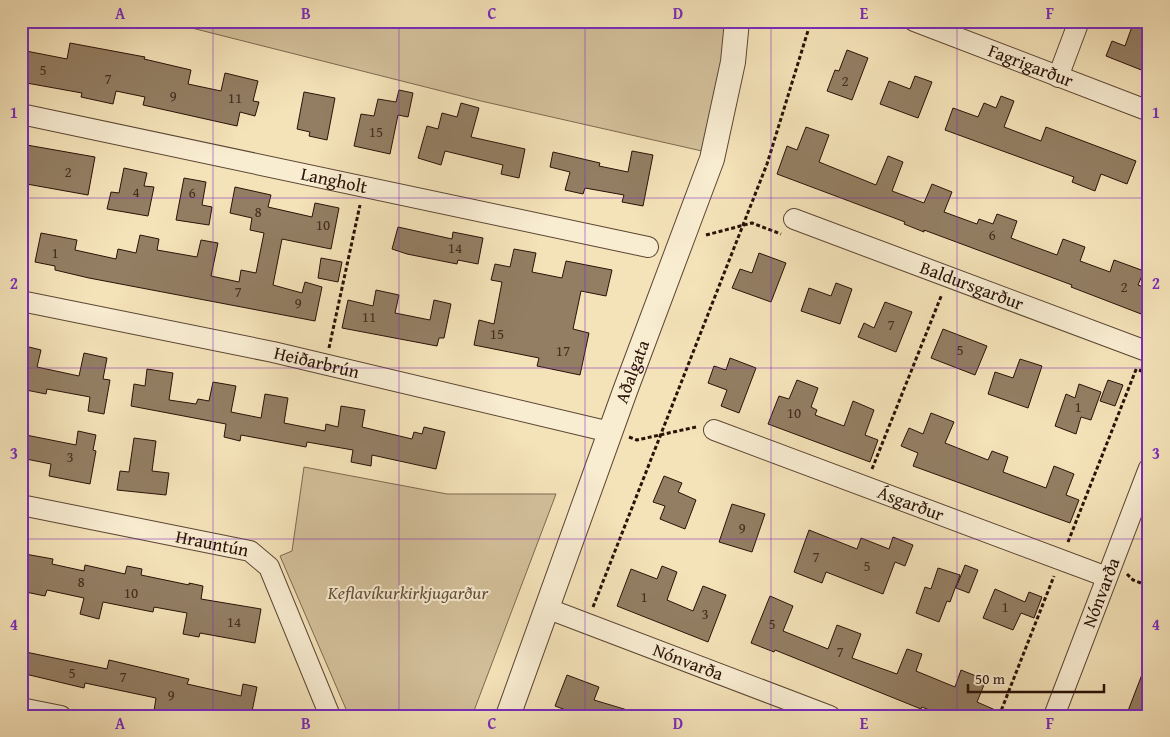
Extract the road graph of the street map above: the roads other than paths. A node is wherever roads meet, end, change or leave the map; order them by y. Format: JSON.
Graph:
{"nodes":[{"id":1,"x":737,"y":21,"type":"edge"},
{"id":2,"x":914,"y":21,"type":"edge"},
{"id":3,"x":1080,"y":21,"type":"edge"},
{"id":4,"x":1058,"y":76,"type":"junction"},
{"id":5,"x":1149,"y":111,"type":"edge"},
{"id":6,"x":21,"y":114,"type":"edge"},
{"id":7,"x":794,"y":219,"type":"road end"},
{"id":8,"x":648,"y":248,"type":"dead end"},
{"id":9,"x":21,"y":302,"type":"edge"},
{"id":10,"x":1146,"y":351,"type":"edge"},
{"id":11,"x":714,"y":430,"type":"road end"},
{"id":12,"x":610,"y":432,"type":"junction"},
{"id":13,"x":1149,"y":468,"type":"edge"},
{"id":14,"x":21,"y":505,"type":"edge"},
{"id":15,"x":1110,"y":571,"type":"junction"},
{"id":16,"x":546,"y":608,"type":"junction"},
{"id":17,"x":21,"y":708,"type":"edge"},
{"id":18,"x":61,"y":716,"type":"edge"},
{"id":19,"x":330,"y":716,"type":"edge"},
{"id":20,"x":508,"y":716,"type":"edge"},
{"id":21,"x":830,"y":716,"type":"edge"},
{"id":22,"x":1054,"y":716,"type":"edge"}],
"edges":[{"from":1,"to":12,"type":"street","name":"Aðalgata"},
{"from":2,"to":4,"type":"street","name":"Fagrigarður"},
{"from":3,"to":4,"type":"street"},
{"from":4,"to":5,"type":"street","name":"Fagrigarður"},
{"from":6,"to":8,"type":"street","name":"Langholt"},
{"from":7,"to":10,"type":"street","name":"Baldursgarður"},
{"from":9,"to":12,"type":"street","name":"Heiðarbrún"},
{"from":11,"to":15,"type":"street","name":"Ásgarður"},
{"from":12,"to":16,"type":"street","name":"Aðalgata"},
{"from":13,"to":15,"type":"street","name":"Nónvarða"},
{"from":14,"to":19,"type":"street","name":"Hrauntún"},
{"from":15,"to":22,"type":"street","name":"Nónvarða"},
{"from":16,"to":20,"type":"street","name":"Aðalgata"},
{"from":16,"to":21,"type":"street","name":"Nónvarða"},
{"from":17,"to":18,"type":"street"}]}
